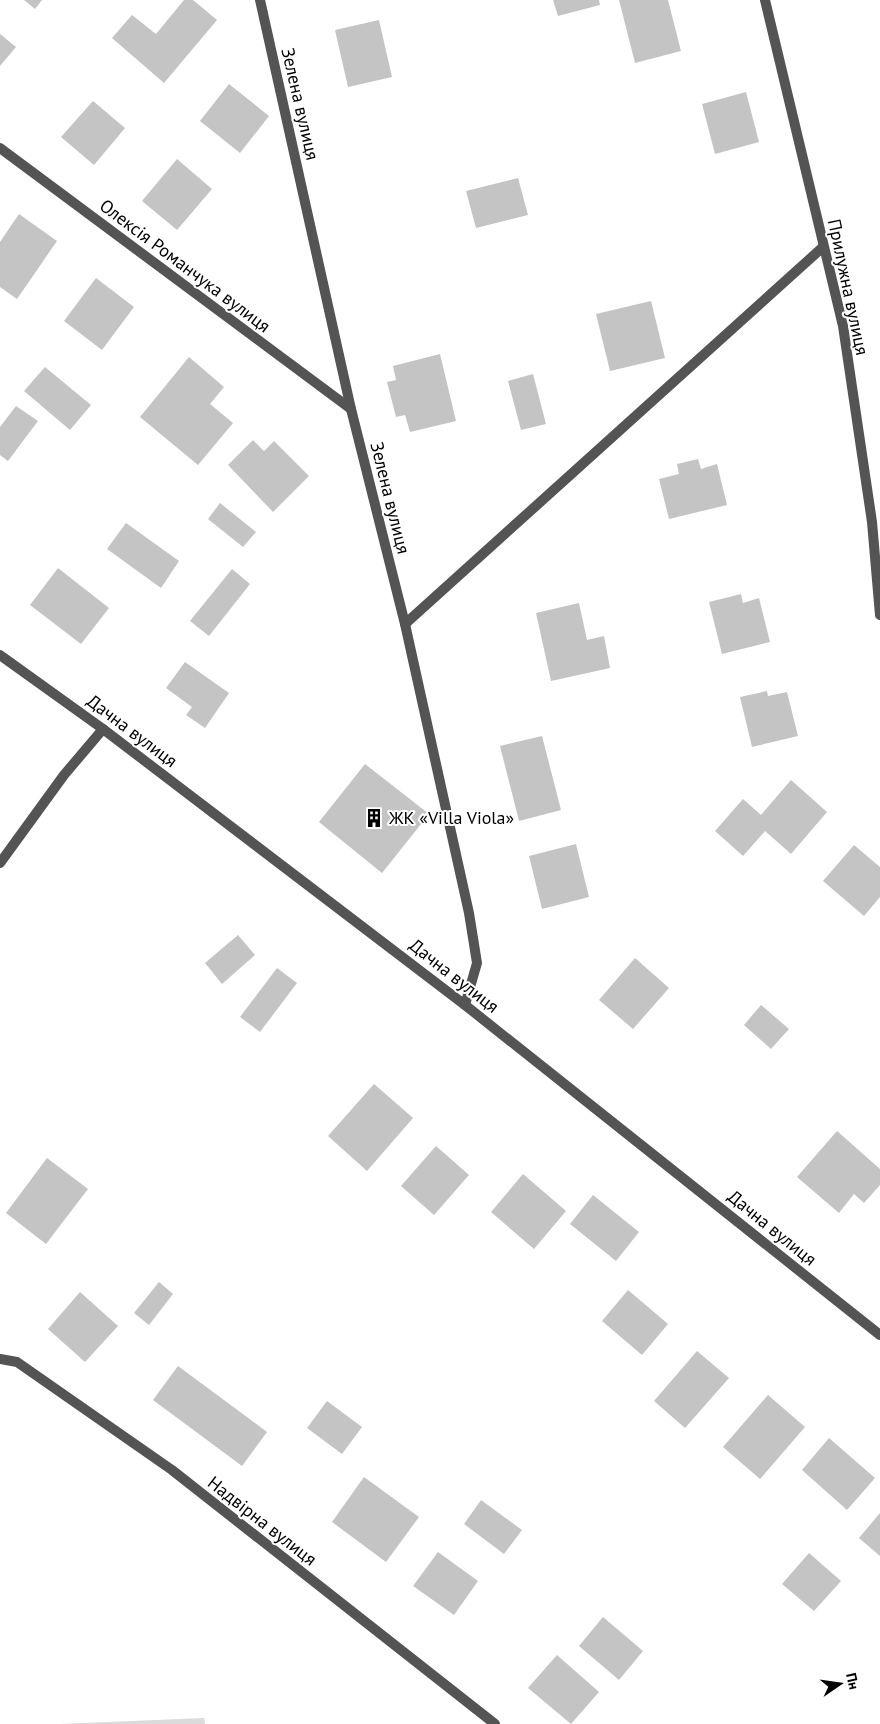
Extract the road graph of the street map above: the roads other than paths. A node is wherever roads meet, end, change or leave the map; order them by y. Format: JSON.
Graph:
{"nodes":[{"id":1,"x":260,"y":0,"type":"edge"},
{"id":2,"x":765,"y":0,"type":"edge"},
{"id":3,"x":0,"y":148,"type":"edge"},
{"id":4,"x":823,"y":247,"type":"junction"},
{"id":5,"x":350,"y":409,"type":"junction"},
{"id":6,"x":880,"y":615,"type":"edge"},
{"id":7,"x":405,"y":624,"type":"junction"},
{"id":8,"x":0,"y":655,"type":"edge"},
{"id":9,"x":103,"y":729,"type":"junction"},
{"id":10,"x":0,"y":863,"type":"edge"},
{"id":11,"x":465,"y":1004,"type":"junction"},
{"id":12,"x":880,"y":1335,"type":"edge"},
{"id":13,"x":0,"y":1359,"type":"edge"},
{"id":14,"x":495,"y":1724,"type":"edge"}],
"edges":[{"from":1,"to":5,"type":"street","name":"Зелена вулиця"},
{"from":2,"to":4,"type":"street","name":"Прилужна вулиця"},
{"from":3,"to":5,"type":"street","name":"Олексія Романчука вулиця"},
{"from":4,"to":6,"type":"street","name":"Прилужна вулиця"},
{"from":4,"to":7,"type":"street"},
{"from":5,"to":7,"type":"street","name":"Зелена вулиця"},
{"from":7,"to":11,"type":"street","name":"Зелена вулиця"},
{"from":8,"to":9,"type":"street","name":"Дачна вулиця"},
{"from":9,"to":10,"type":"street"},
{"from":9,"to":11,"type":"street","name":"Дачна вулиця"},
{"from":11,"to":12,"type":"street","name":"Дачна вулиця"},
{"from":13,"to":14,"type":"street","name":"Надвірна вулиця"}]}
